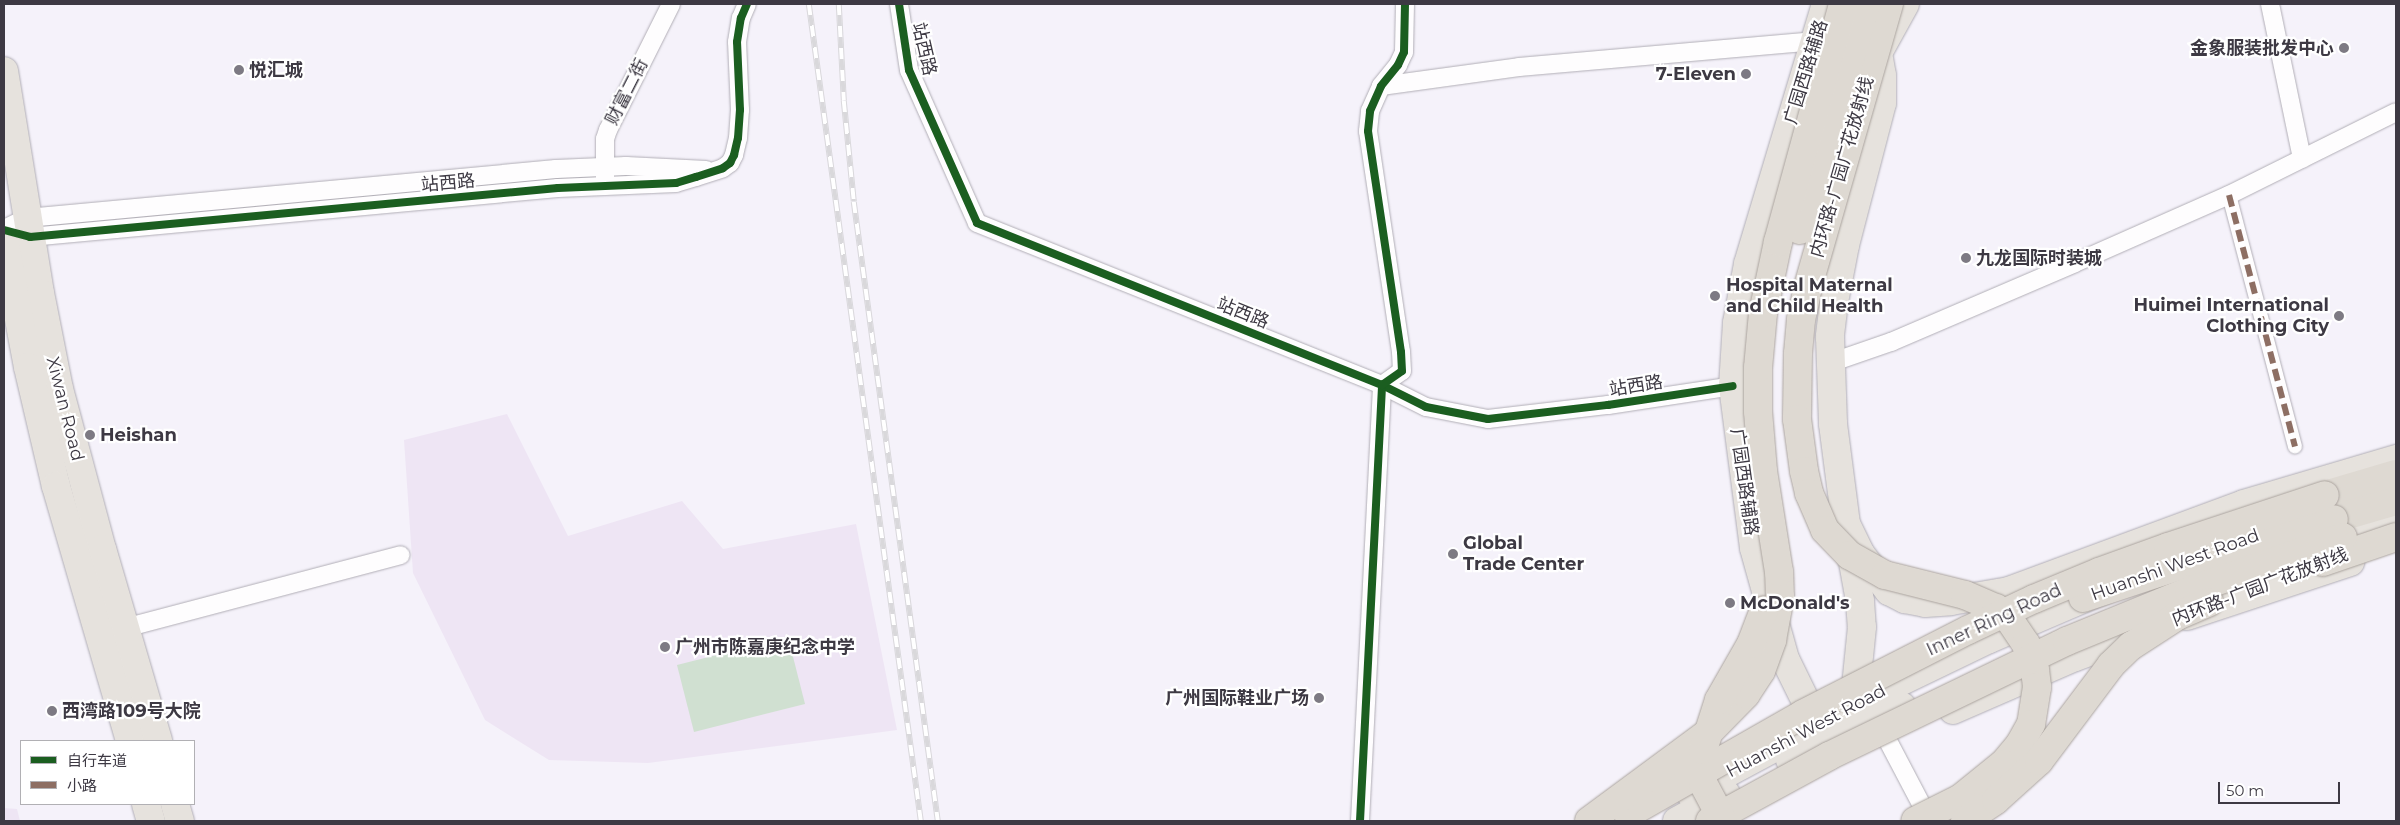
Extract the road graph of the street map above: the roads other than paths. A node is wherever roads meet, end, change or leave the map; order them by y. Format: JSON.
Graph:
{"nodes":[{"id":1,"x":670,"y":4,"type":"edge"},
{"id":2,"x":747,"y":4,"type":"edge"},
{"id":3,"x":899,"y":4,"type":"edge"},
{"id":4,"x":1405,"y":4,"type":"edge"},
{"id":5,"x":1826,"y":4,"type":"edge"},
{"id":6,"x":1843,"y":4,"type":"edge"},
{"id":7,"x":1866,"y":4,"type":"edge"},
{"id":8,"x":1891,"y":4,"type":"edge"},
{"id":9,"x":1905,"y":4,"type":"edge"},
{"id":10,"x":2270,"y":4,"type":"edge"},
{"id":11,"x":1816,"y":41,"type":"junction"},
{"id":12,"x":1878,"y":53,"type":"junction"},
{"id":13,"x":4,"y":71,"type":"edge"},
{"id":14,"x":1381,"y":86,"type":"junction"},
{"id":15,"x":2396,"y":112,"type":"edge"},
{"id":16,"x":2302,"y":159,"type":"junction"},
{"id":17,"x":604,"y":166,"type":"junction"},
{"id":18,"x":711,"y":170,"type":"junction"},
{"id":19,"x":605,"y":186,"type":"junction"},
{"id":20,"x":2228,"y":195,"type":"junction"},
{"id":21,"x":14,"y":231,"type":"edge"},
{"id":22,"x":1830,"y":364,"type":"junction"},
{"id":23,"x":1382,"y":385,"type":"junction"},
{"id":24,"x":1733,"y":386,"type":"junction"},
{"id":25,"x":2295,"y":446,"type":"dead end"},
{"id":26,"x":2396,"y":459,"type":"edge"},
{"id":27,"x":2396,"y":474,"type":"edge"},
{"id":28,"x":2396,"y":489,"type":"edge"},
{"id":29,"x":2396,"y":501,"type":"edge"},
{"id":30,"x":2244,"y":504,"type":"junction"},
{"id":31,"x":2396,"y":520,"type":"edge"},
{"id":32,"x":1846,"y":524,"type":"junction"},
{"id":33,"x":2254,"y":535,"type":"junction"},
{"id":34,"x":2396,"y":537,"type":"edge"},
{"id":35,"x":1754,"y":548,"type":"junction"},
{"id":36,"x":2396,"y":549,"type":"edge"},
{"id":37,"x":401,"y":554,"type":"dead end"},
{"id":38,"x":2226,"y":567,"type":"junction"},
{"id":39,"x":2236,"y":599,"type":"junction"},
{"id":40,"x":125,"y":628,"type":"junction"},
{"id":41,"x":1850,"y":719,"type":"junction"},
{"id":42,"x":1899,"y":727,"type":"junction"},
{"id":43,"x":130,"y":740,"type":"edge"},
{"id":44,"x":158,"y":740,"type":"edge"},
{"id":45,"x":146,"y":805,"type":"edge"},
{"id":46,"x":175,"y":805,"type":"edge"},
{"id":47,"x":1661,"y":818,"type":"edge"},
{"id":48,"x":1926,"y":819,"type":"edge"},
{"id":49,"x":1581,"y":820,"type":"edge"},
{"id":50,"x":150,"y":821,"type":"edge"},
{"id":51,"x":180,"y":821,"type":"edge"},
{"id":52,"x":1360,"y":821,"type":"edge"},
{"id":53,"x":1616,"y":821,"type":"edge"},
{"id":54,"x":1710,"y":821,"type":"edge"},
{"id":55,"x":1723,"y":821,"type":"edge"},
{"id":56,"x":1733,"y":821,"type":"edge"},
{"id":57,"x":1965,"y":821,"type":"edge"}],
"edges":[{"from":1,"to":17,"type":"street","name":"财富二街"},
{"from":2,"to":18,"type":"street","name":"站西路"},
{"from":3,"to":23,"type":"street","name":"站西路"},
{"from":4,"to":14,"type":"street"},
{"from":5,"to":11,"type":"main road","name":"广园西路辅路"},
{"from":6,"to":49,"type":"highway","bridge":true},
{"from":7,"to":55,"type":"highway","name":"内环路-广园广花放射线","bridge":true},
{"from":8,"to":12,"type":"main road"},
{"from":8,"to":48,"type":"highway","name":"内环路-广园广花放射线","bridge":true},
{"from":9,"to":12,"type":"main road"},
{"from":10,"to":16,"type":"street"},
{"from":11,"to":14,"type":"street"},
{"from":11,"to":24,"type":"main road","name":"广园西路辅路"},
{"from":12,"to":22,"type":"main road"},
{"from":13,"to":21,"type":"main road","name":"Xiwan Road"},
{"from":14,"to":23,"type":"street"},
{"from":15,"to":16,"type":"street"},
{"from":16,"to":20,"type":"street"},
{"from":17,"to":18,"type":"street","name":"站西路"},
{"from":17,"to":19,"type":"street","name":"财富二街"},
{"from":17,"to":21,"type":"street","name":"站西路"},
{"from":18,"to":19,"type":"street","name":"站西路"},
{"from":19,"to":21,"type":"street","name":"站西路"},
{"from":20,"to":22,"type":"street"},
{"from":20,"to":25,"type":"street"},
{"from":21,"to":40,"type":"main road","name":"Xiwan Road"},
{"from":21,"to":43,"type":"main road","name":"Xiwan Road"},
{"from":22,"to":32,"type":"main road"},
{"from":23,"to":24,"type":"street","name":"站西路"},
{"from":23,"to":52,"type":"street"},
{"from":24,"to":35,"type":"main road","name":"广园西路辅路"},
{"from":26,"to":30,"type":"main road"},
{"from":27,"to":41,"type":"highway","name":"Inner Ring Road","bridge":true},
{"from":28,"to":33,"type":"main road","name":"Huanshi West Road"},
{"from":29,"to":41,"type":"highway","bridge":true},
{"from":30,"to":32,"type":"main road"},
{"from":30,"to":33,"type":"main road"},
{"from":31,"to":38,"type":"main road","name":"Huanshi West Road"},
{"from":31,"to":54,"type":"highway","bridge":true},
{"from":32,"to":41,"type":"main road"},
{"from":33,"to":41,"type":"main road","name":"Huanshi West Road"},
{"from":34,"to":57,"type":"highway","name":"内环路-广园广花放射线","bridge":true},
{"from":35,"to":41,"type":"main road","name":"广园西路辅路"},
{"from":35,"to":49,"type":"main road"},
{"from":36,"to":39,"type":"main road"},
{"from":37,"to":40,"type":"street"},
{"from":38,"to":39,"type":"main road"},
{"from":38,"to":42,"type":"main road","name":"Huanshi West Road"},
{"from":39,"to":42,"type":"main road"},
{"from":40,"to":44,"type":"main road","name":"Xiwan Road"},
{"from":41,"to":42,"type":"main road","name":"Huanshi West Road"},
{"from":41,"to":47,"type":"main road","name":"Huanshi West Road"},
{"from":41,"to":53,"type":"highway","name":"Inner Ring Road","bridge":true},
{"from":41,"to":56,"type":"main road"},
{"from":42,"to":48,"type":"street"},
{"from":45,"to":50,"type":"main road"},
{"from":46,"to":51,"type":"main road"},
{"from":47,"to":49,"type":"main road"}]}
